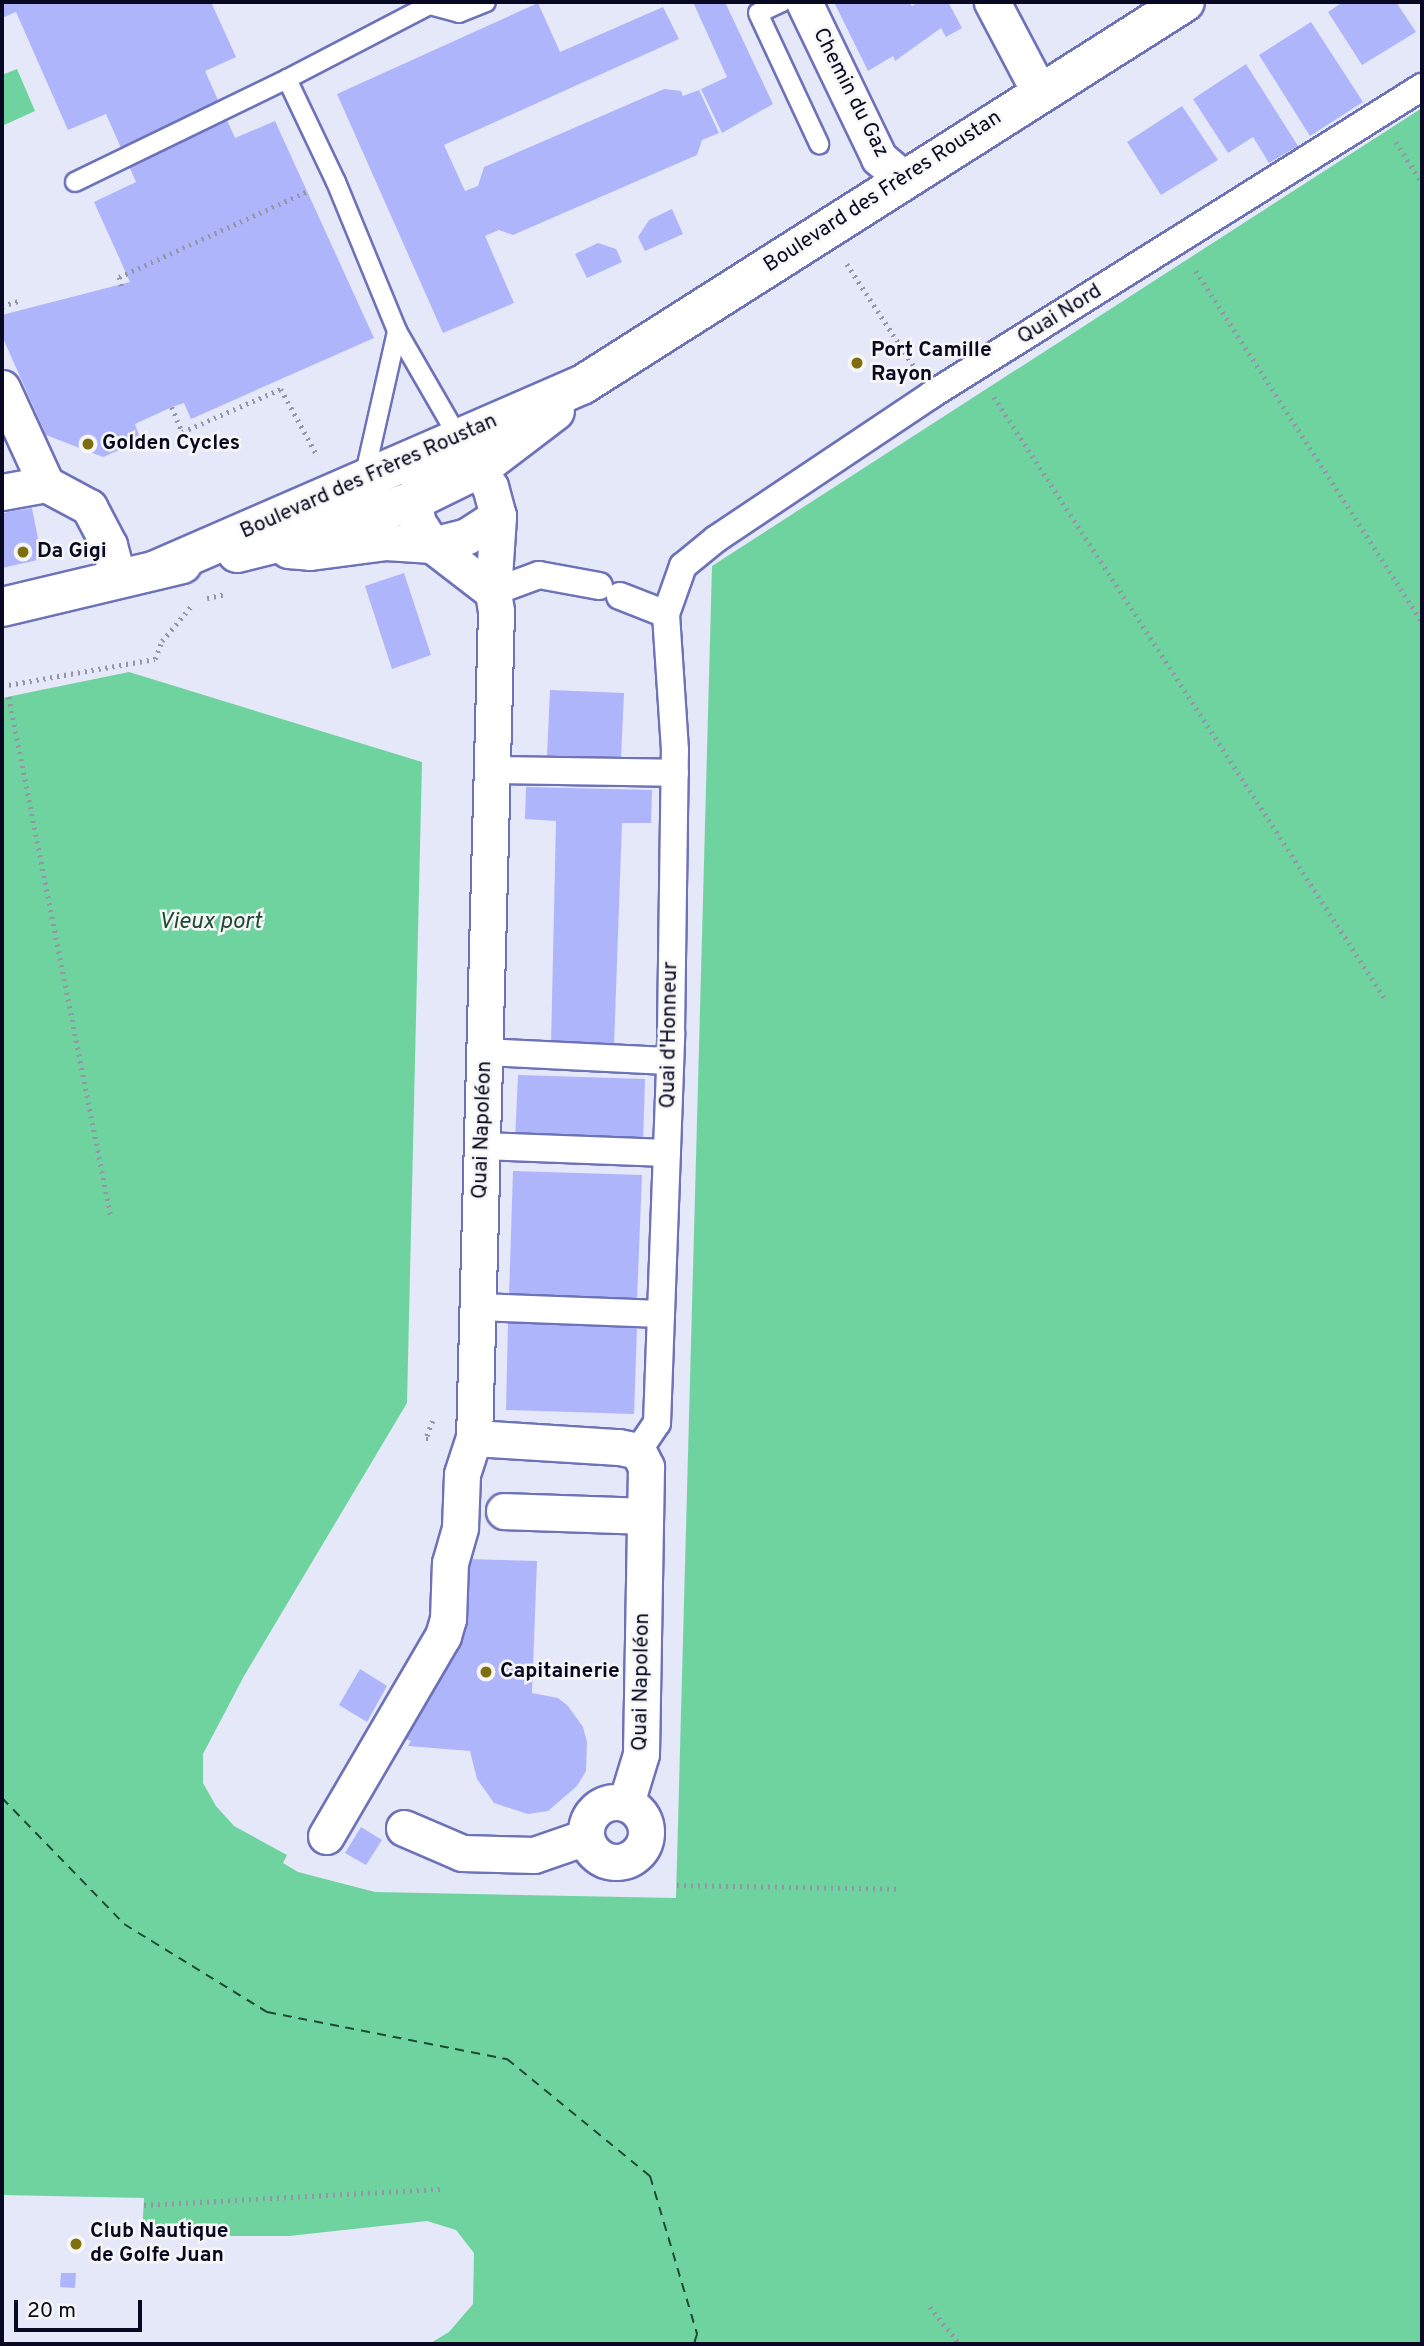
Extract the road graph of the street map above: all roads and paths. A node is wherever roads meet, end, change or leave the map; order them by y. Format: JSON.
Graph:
{"nodes":[{"id":1,"x":486,"y":2,"type":"edge"},
{"id":2,"x":782,"y":2,"type":"edge"},
{"id":3,"x":804,"y":2,"type":"edge"},
{"id":4,"x":992,"y":2,"type":"edge"},
{"id":5,"x":1185,"y":2,"type":"edge"},
{"id":6,"x":432,"y":3,"type":"edge"},
{"id":7,"x":755,"y":7,"type":"edge"},
{"id":8,"x":286,"y":79,"type":"junction"},
{"id":9,"x":1422,"y":88,"type":"edge"},
{"id":10,"x":1039,"y":92,"type":"junction"},
{"id":11,"x":1388,"y":130,"type":"dead end"},
{"id":12,"x":819,"y":144,"type":"dead end"},
{"id":13,"x":904,"y":179,"type":"junction"},
{"id":14,"x":75,"y":183,"type":"dead end"},
{"id":15,"x":1422,"y":183,"type":"edge"},
{"id":16,"x":288,"y":199,"type":"dead end"},
{"id":17,"x":1188,"y":258,"type":"dead end"},
{"id":18,"x":844,"y":260,"type":"dead end"},
{"id":19,"x":121,"y":285,"type":"dead end"},
{"id":20,"x":22,"y":300,"type":"dead end"},
{"id":21,"x":2,"y":306,"type":"edge"},
{"id":22,"x":397,"y":331,"type":"junction"},
{"id":23,"x":582,"y":385,"type":"junction"},
{"id":24,"x":2,"y":388,"type":"edge"},
{"id":25,"x":989,"y":390,"type":"dead end"},
{"id":26,"x":931,"y":395,"type":"junction"},
{"id":27,"x":172,"y":407,"type":"dead end"},
{"id":28,"x":306,"y":433,"type":"dead end"},
{"id":29,"x":447,"y":440,"type":"junction"},
{"id":30,"x":480,"y":468,"type":"junction"},
{"id":31,"x":364,"y":478,"type":"junction"},
{"id":32,"x":46,"y":485,"type":"junction"},
{"id":33,"x":2,"y":492,"type":"edge"},
{"id":34,"x":415,"y":500,"type":"junction"},
{"id":35,"x":498,"y":516,"type":"junction"},
{"id":36,"x":432,"y":545,"type":"junction"},
{"id":37,"x":260,"y":548,"type":"junction"},
{"id":38,"x":156,"y":570,"type":"junction"},
{"id":39,"x":118,"y":579,"type":"junction"},
{"id":40,"x":493,"y":592,"type":"junction"},
{"id":41,"x":197,"y":600,"type":"dead end"},
{"id":42,"x":2,"y":607,"type":"edge"},
{"id":43,"x":666,"y":614,"type":"junction"},
{"id":44,"x":1422,"y":622,"type":"edge"},
{"id":45,"x":2,"y":686,"type":"edge"},
{"id":46,"x":9,"y":697,"type":"dead end"},
{"id":47,"x":492,"y":770,"type":"junction"},
{"id":48,"x":675,"y":773,"type":"junction"},
{"id":49,"x":1384,"y":997,"type":"dead end"},
{"id":50,"x":485,"y":1052,"type":"junction"},
{"id":51,"x":670,"y":1061,"type":"junction"},
{"id":52,"x":482,"y":1146,"type":"junction"},
{"id":53,"x":667,"y":1153,"type":"junction"},
{"id":54,"x":111,"y":1217,"type":"dead end"},
{"id":55,"x":478,"y":1307,"type":"junction"},
{"id":56,"x":661,"y":1314,"type":"junction"},
{"id":57,"x":474,"y":1437,"type":"junction"},
{"id":58,"x":638,"y":1451,"type":"junction"},
{"id":59,"x":504,"y":1511,"type":"dead end"},
{"id":60,"x":645,"y":1516,"type":"junction"},
{"id":61,"x":625,"y":1804,"type":"junction"},
{"id":62,"x":404,"y":1828,"type":"dead end"},
{"id":63,"x":326,"y":1836,"type":"dead end"},
{"id":64,"x":586,"y":1837,"type":"junction"},
{"id":65,"x":677,"y":1885,"type":"dead end"},
{"id":66,"x":896,"y":1889,"type":"dead end"},
{"id":67,"x":444,"y":2189,"type":"dead end"},
{"id":68,"x":144,"y":2205,"type":"dead end"},
{"id":69,"x":930,"y":2307,"type":"dead end"},
{"id":70,"x":960,"y":2344,"type":"edge"}],
"edges":[{"from":1,"to":6,"type":"lane"},
{"from":2,"to":7,"type":"lane"},
{"from":3,"to":13,"type":"street","name":"Chemin du Gaz"},
{"from":4,"to":10,"type":"street"},
{"from":5,"to":10,"type":"main road","name":"Boulevard des Frères Roustan"},
{"from":6,"to":8,"type":"lane"},
{"from":7,"to":12,"type":"lane"},
{"from":8,"to":14,"type":"lane"},
{"from":8,"to":22,"type":"lane"},
{"from":9,"to":26,"type":"street","name":"Quai Nord"},
{"from":10,"to":13,"type":"main road","name":"Boulevard des Frères Roustan"},
{"from":11,"to":15,"type":"path"},
{"from":13,"to":23,"type":"main road","name":"Boulevard des Frères Roustan"},
{"from":16,"to":19,"type":"path"},
{"from":17,"to":44,"type":"path"},
{"from":18,"to":26,"type":"path"},
{"from":20,"to":21,"type":"path"},
{"from":22,"to":29,"type":"lane"},
{"from":22,"to":31,"type":"lane"},
{"from":23,"to":29,"type":"main road","name":"Boulevard des Frères Roustan"},
{"from":23,"to":30,"type":"main road","name":"Boulevard des Frères Roustan"},
{"from":24,"to":32,"type":"street"},
{"from":25,"to":49,"type":"path"},
{"from":26,"to":43,"type":"street","name":"Quai Nord"},
{"from":27,"to":28,"type":"path"},
{"from":29,"to":30,"type":"street"},
{"from":29,"to":31,"type":"main road","name":"Boulevard des Frères Roustan"},
{"from":29,"to":34,"type":"street"},
{"from":30,"to":34,"type":"main road","name":"Boulevard des Frères Roustan"},
{"from":30,"to":35,"type":"street"},
{"from":31,"to":38,"type":"main road","name":"Boulevard des Frères Roustan"},
{"from":32,"to":33,"type":"street"},
{"from":32,"to":39,"type":"street"},
{"from":34,"to":36,"type":"street"},
{"from":34,"to":37,"type":"main road","name":"Boulevard des Frères Roustan"},
{"from":35,"to":36,"type":"street"},
{"from":35,"to":40,"type":"street","name":"Quai Napoléon"},
{"from":36,"to":37,"type":"street"},
{"from":36,"to":40,"type":"street"},
{"from":37,"to":38,"type":"main road","name":"Boulevard des Frères Roustan"},
{"from":38,"to":39,"type":"main road","name":"Boulevard des Frères Roustan"},
{"from":39,"to":42,"type":"main road","name":"Boulevard des Frères Roustan"},
{"from":40,"to":43,"type":"street"},
{"from":40,"to":47,"type":"street","name":"Quai Napoléon"},
{"from":41,"to":45,"type":"path"},
{"from":43,"to":48,"type":"street","name":"Quai d'Honneur"},
{"from":46,"to":54,"type":"path"},
{"from":47,"to":48,"type":"street"},
{"from":47,"to":50,"type":"street","name":"Quai Napoléon"},
{"from":48,"to":51,"type":"street","name":"Quai d'Honneur"},
{"from":50,"to":51,"type":"street"},
{"from":50,"to":52,"type":"street","name":"Quai Napoléon"},
{"from":51,"to":53,"type":"street","name":"Quai d'Honneur"},
{"from":52,"to":53,"type":"street"},
{"from":52,"to":55,"type":"street","name":"Quai Napoléon"},
{"from":53,"to":56,"type":"street","name":"Quai d'Honneur"},
{"from":55,"to":56,"type":"street"},
{"from":55,"to":57,"type":"street","name":"Quai Napoléon"},
{"from":56,"to":58,"type":"street","name":"Quai d'Honneur"},
{"from":57,"to":58,"type":"street"},
{"from":57,"to":63,"type":"street","name":"Quai Napoléon"},
{"from":58,"to":60,"type":"street","name":"Quai Napoléon"},
{"from":59,"to":60,"type":"street"},
{"from":60,"to":61,"type":"street","name":"Quai Napoléon"},
{"from":61,"to":64,"type":"street"},
{"from":61,"to":64,"type":"street"},
{"from":62,"to":64,"type":"street"},
{"from":65,"to":66,"type":"path"},
{"from":67,"to":68,"type":"path"},
{"from":69,"to":70,"type":"path"}]}
